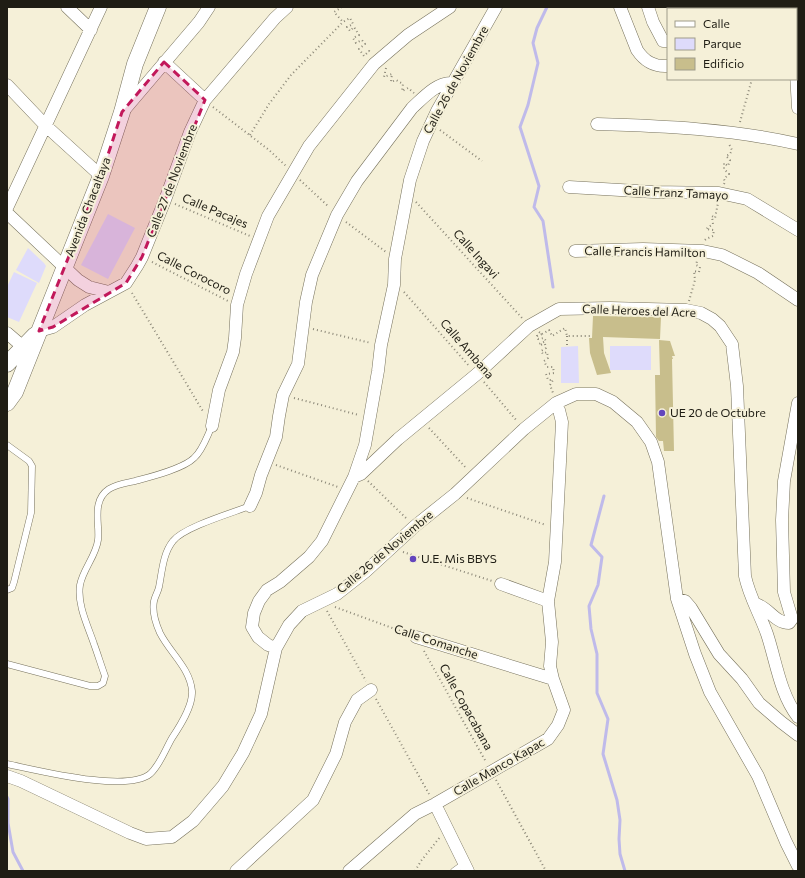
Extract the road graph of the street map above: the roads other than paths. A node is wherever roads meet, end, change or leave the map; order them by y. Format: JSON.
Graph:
{"nodes":[{"id":1,"x":67,"y":7,"type":"edge"},
{"id":2,"x":101,"y":7,"type":"edge"},
{"id":3,"x":158,"y":7,"type":"edge"},
{"id":4,"x":209,"y":7,"type":"edge"},
{"id":5,"x":287,"y":7,"type":"edge"},
{"id":6,"x":450,"y":7,"type":"edge"},
{"id":7,"x":496,"y":7,"type":"edge"},
{"id":8,"x":620,"y":7,"type":"edge"},
{"id":9,"x":648,"y":7,"type":"edge"},
{"id":10,"x":91,"y":30,"type":"junction"},
{"id":11,"x":667,"y":41,"type":"edge"},
{"id":12,"x":164,"y":62,"type":"junction"},
{"id":13,"x":667,"y":66,"type":"edge"},
{"id":14,"x":796,"y":80,"type":"edge"},
{"id":15,"x":452,"y":83,"type":"junction"},
{"id":16,"x":7,"y":85,"type":"edge"},
{"id":17,"x":204,"y":100,"type":"junction"},
{"id":18,"x":798,"y":108,"type":"edge"},
{"id":19,"x":122,"y":112,"type":"junction"},
{"id":20,"x":597,"y":124,"type":"dead end"},
{"id":21,"x":46,"y":126,"type":"junction"},
{"id":22,"x":798,"y":144,"type":"edge"},
{"id":23,"x":101,"y":176,"type":"junction"},
{"id":24,"x":569,"y":187,"type":"dead end"},
{"id":25,"x":7,"y":208,"type":"edge"},
{"id":26,"x":7,"y":213,"type":"edge"},
{"id":27,"x":798,"y":230,"type":"edge"},
{"id":28,"x":575,"y":251,"type":"dead end"},
{"id":29,"x":64,"y":268,"type":"junction"},
{"id":30,"x":109,"y":292,"type":"junction"},
{"id":31,"x":798,"y":300,"type":"edge"},
{"id":32,"x":40,"y":332,"type":"junction"},
{"id":33,"x":7,"y":333,"type":"edge"},
{"id":34,"x":27,"y":351,"type":"junction"},
{"id":35,"x":7,"y":364,"type":"edge"},
{"id":36,"x":7,"y":403,"type":"edge"},
{"id":37,"x":556,"y":403,"type":"junction"},
{"id":38,"x":798,"y":403,"type":"edge"},
{"id":39,"x":212,"y":426,"type":"joint"},
{"id":40,"x":7,"y":445,"type":"edge"},
{"id":41,"x":358,"y":475,"type":"junction"},
{"id":42,"x":250,"y":506,"type":"joint"},
{"id":43,"x":501,"y":584,"type":"road end"},
{"id":44,"x":7,"y":590,"type":"edge"},
{"id":45,"x":677,"y":599,"type":"junction"},
{"id":46,"x":548,"y":601,"type":"junction"},
{"id":47,"x":756,"y":604,"type":"junction"},
{"id":48,"x":416,"y":637,"type":"road end"},
{"id":49,"x":276,"y":648,"type":"junction"},
{"id":50,"x":7,"y":664,"type":"edge"},
{"id":51,"x":553,"y":679,"type":"junction"},
{"id":52,"x":371,"y":690,"type":"road end"},
{"id":53,"x":798,"y":717,"type":"edge"},
{"id":54,"x":798,"y":735,"type":"edge"},
{"id":55,"x":7,"y":764,"type":"edge"},
{"id":56,"x":7,"y":776,"type":"edge"},
{"id":57,"x":434,"y":804,"type":"junction"},
{"id":58,"x":786,"y":842,"type":"junction"},
{"id":59,"x":798,"y":845,"type":"edge"},
{"id":60,"x":798,"y":866,"type":"edge"},
{"id":61,"x":466,"y":867,"type":"edge"},
{"id":62,"x":236,"y":871,"type":"edge"},
{"id":63,"x":349,"y":871,"type":"edge"},
{"id":64,"x":454,"y":871,"type":"edge"}],
"edges":[{"from":1,"to":10,"type":"street"},
{"from":2,"to":10,"type":"street"},
{"from":3,"to":19,"type":"street","name":"Avenida Chacaltaya"},
{"from":4,"to":12,"type":"street"},
{"from":5,"to":17,"type":"street","name":"Calle 27 de Noviembre"},
{"from":6,"to":39,"type":"street"},
{"from":7,"to":15,"type":"street","name":"Calle 26 de Noviembre"},
{"from":8,"to":13,"type":"street"},
{"from":9,"to":11,"type":"street"},
{"from":10,"to":21,"type":"street"},
{"from":12,"to":17,"type":"street"},
{"from":12,"to":19,"type":"street"},
{"from":14,"to":18,"type":"street"},
{"from":15,"to":41,"type":"street","name":"Calle 26 de Noviembre"},
{"from":15,"to":42,"type":"street"},
{"from":16,"to":21,"type":"street"},
{"from":17,"to":30,"type":"street","name":"Calle 27 de Noviembre"},
{"from":19,"to":23,"type":"street","name":"Avenida Chacaltaya"},
{"from":20,"to":22,"type":"street"},
{"from":21,"to":23,"type":"street"},
{"from":21,"to":25,"type":"street"},
{"from":23,"to":29,"type":"street","name":"Avenida Chacaltaya"},
{"from":24,"to":27,"type":"street","name":"Calle Franz Tamayo"},
{"from":26,"to":29,"type":"street"},
{"from":28,"to":31,"type":"street","name":"Calle Francis Hamilton"},
{"from":29,"to":30,"type":"street"},
{"from":29,"to":32,"type":"street","name":"Avenida Chacaltaya"},
{"from":30,"to":32,"type":"street","name":"Calle 27 de Noviembre"},
{"from":32,"to":34,"type":"street"},
{"from":33,"to":34,"type":"street"},
{"from":34,"to":35,"type":"street"},
{"from":34,"to":36,"type":"street"},
{"from":37,"to":45,"type":"street","name":"Calle 26 de Noviembre"},
{"from":37,"to":46,"type":"street","name":"Calle Manco Kapac"},
{"from":37,"to":49,"type":"street","name":"Calle 26 de Noviembre"},
{"from":38,"to":47,"type":"street"},
{"from":39,"to":50,"type":"lane"},
{"from":40,"to":44,"type":"lane"},
{"from":41,"to":47,"type":"street","name":"Calle Heroes del Acre"},
{"from":41,"to":49,"type":"street","name":"Calle 26 de Noviembre"},
{"from":42,"to":55,"type":"lane"},
{"from":43,"to":46,"type":"street"},
{"from":45,"to":54,"type":"street"},
{"from":45,"to":58,"type":"street","name":"Calle 26 de Noviembre"},
{"from":46,"to":51,"type":"street","name":"Calle Manco Kapac"},
{"from":47,"to":53,"type":"street","name":"Calle Heroes del Acre"},
{"from":48,"to":51,"type":"street","name":"Calle Comanche"},
{"from":49,"to":56,"type":"street"},
{"from":51,"to":57,"type":"street","name":"Calle Manco Kapac"},
{"from":52,"to":62,"type":"street"},
{"from":57,"to":61,"type":"street"},
{"from":57,"to":63,"type":"street","name":"Calle Manco Kapac"},
{"from":58,"to":59,"type":"street"},
{"from":58,"to":60,"type":"street","name":"Calle 26 de Noviembre"},
{"from":61,"to":64,"type":"lane"}]}
